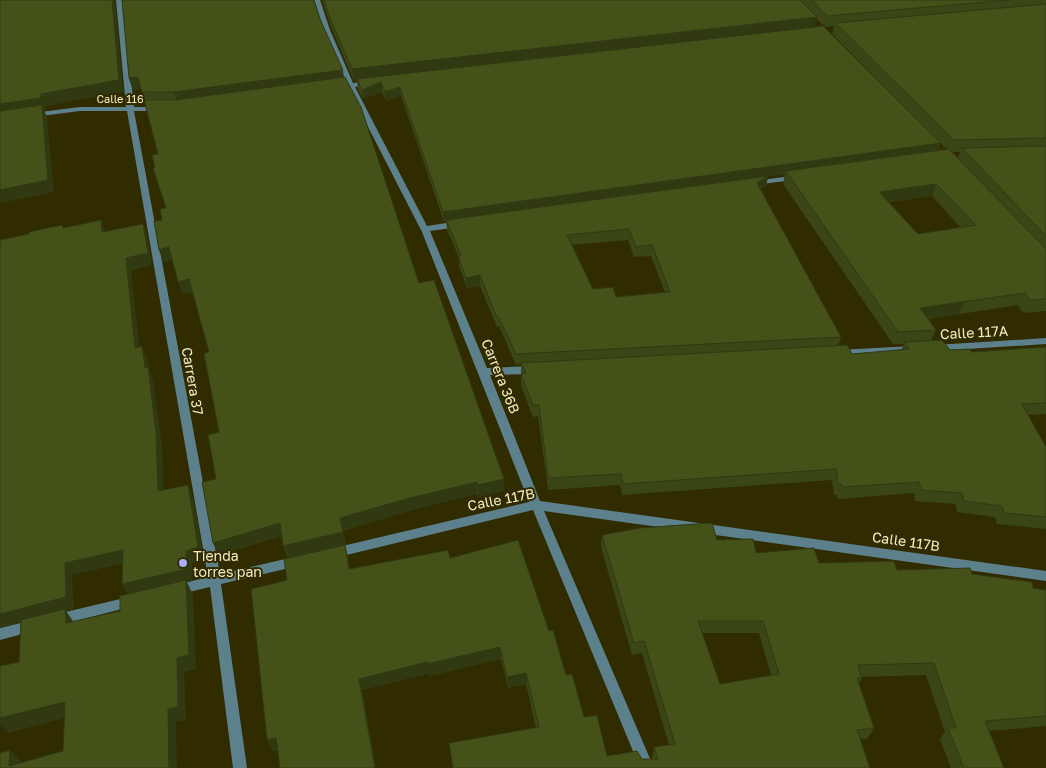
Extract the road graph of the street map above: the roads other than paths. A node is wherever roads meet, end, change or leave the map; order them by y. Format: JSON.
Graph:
{"nodes":[{"id":1,"x":119,"y":0,"type":"edge"},
{"id":2,"x":317,"y":0,"type":"edge"},
{"id":3,"x":381,"y":82,"type":"edge"},
{"id":4,"x":352,"y":85,"type":"junction"},
{"id":5,"x":332,"y":88,"type":"edge"},
{"id":6,"x":130,"y":108,"type":"junction"},
{"id":7,"x":170,"y":109,"type":"edge"},
{"id":8,"x":27,"y":116,"type":"edge"},
{"id":9,"x":809,"y":175,"type":"edge"},
{"id":10,"x":750,"y":183,"type":"edge"},
{"id":11,"x":464,"y":224,"type":"edge"},
{"id":12,"x":425,"y":229,"type":"junction"},
{"id":13,"x":1046,"y":341,"type":"edge"},
{"id":14,"x":830,"y":353,"type":"edge"},
{"id":15,"x":544,"y":369,"type":"edge"},
{"id":16,"x":485,"y":372,"type":"junction"},
{"id":17,"x":536,"y":505,"type":"junction"},
{"id":18,"x":1046,"y":576,"type":"edge"},
{"id":19,"x":215,"y":581,"type":"junction"},
{"id":20,"x":168,"y":592,"type":"edge"},
{"id":21,"x":140,"y":599,"type":"edge"},
{"id":22,"x":0,"y":634,"type":"edge"},
{"id":23,"x":240,"y":768,"type":"edge"},
{"id":24,"x":647,"y":768,"type":"edge"}],
"edges":[{"from":1,"to":6,"type":"street","name":"Carrera 37"},
{"from":2,"to":4,"type":"street","name":"Carrera 36B"},
{"from":3,"to":4,"type":"street"},
{"from":4,"to":5,"type":"street"},
{"from":4,"to":12,"type":"street","name":"Carrera 36B"},
{"from":6,"to":7,"type":"street","name":"Calle 116"},
{"from":6,"to":8,"type":"street","name":"Calle 116"},
{"from":6,"to":19,"type":"street","name":"Carrera 37"},
{"from":9,"to":10,"type":"street"},
{"from":11,"to":12,"type":"street"},
{"from":12,"to":16,"type":"street","name":"Carrera 36B"},
{"from":13,"to":14,"type":"street","name":"Calle 117A"},
{"from":15,"to":16,"type":"street"},
{"from":16,"to":17,"type":"street","name":"Carrera 36B"},
{"from":17,"to":18,"type":"street","name":"Calle 117B"},
{"from":17,"to":19,"type":"street","name":"Calle 117B"},
{"from":17,"to":24,"type":"street","name":"Carrera 36B"},
{"from":19,"to":20,"type":"street","name":"Calle 117B"},
{"from":19,"to":23,"type":"street","name":"Carrera 37"},
{"from":21,"to":22,"type":"street"}]}
